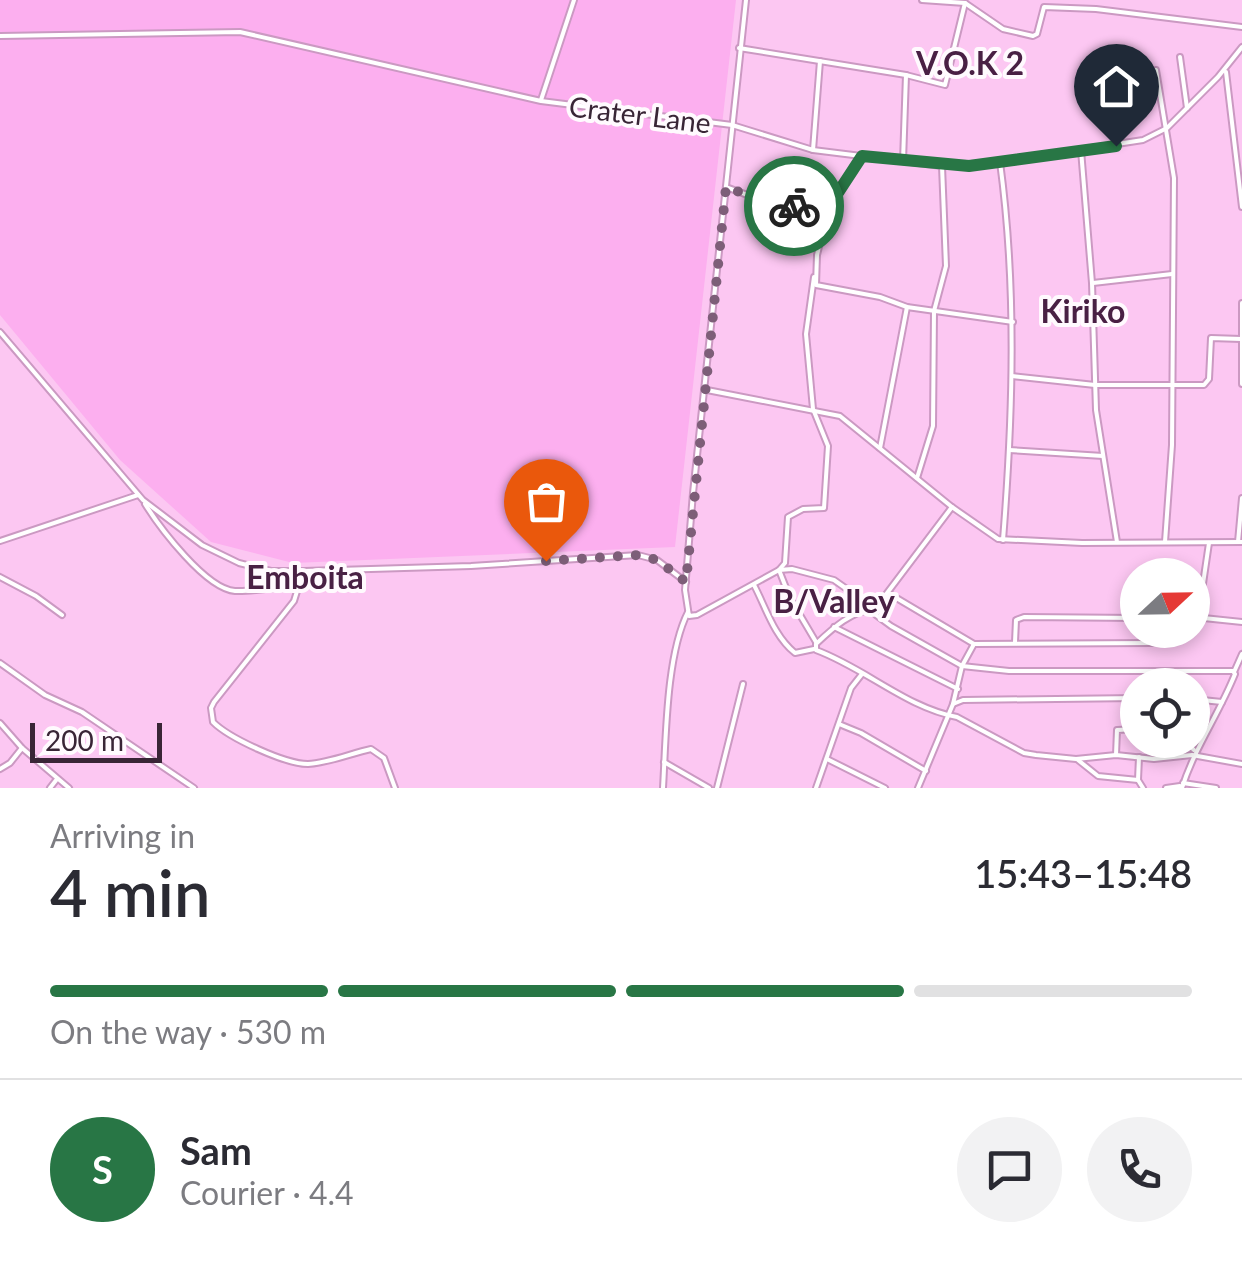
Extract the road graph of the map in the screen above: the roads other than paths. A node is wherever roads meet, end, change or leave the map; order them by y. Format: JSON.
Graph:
{"nodes":[{"id":1,"x":574,"y":0,"type":"edge"},
{"id":2,"x":746,"y":0,"type":"edge"},
{"id":3,"x":922,"y":0,"type":"edge"},
{"id":4,"x":1093,"y":0,"type":"edge"},
{"id":5,"x":965,"y":3,"type":"junction"},
{"id":6,"x":1096,"y":10,"type":"junction"},
{"id":7,"x":1242,"y":28,"type":"edge"},
{"id":8,"x":0,"y":36,"type":"edge"},
{"id":9,"x":1242,"y":47,"type":"edge"},
{"id":10,"x":740,"y":48,"type":"junction"},
{"id":11,"x":1180,"y":57,"type":"dead end"},
{"id":12,"x":820,"y":62,"type":"junction"},
{"id":13,"x":1156,"y":70,"type":"dead end"},
{"id":14,"x":1225,"y":70,"type":"junction"},
{"id":15,"x":906,"y":76,"type":"junction"},
{"id":16,"x":541,"y":102,"type":"junction"},
{"id":17,"x":1187,"y":108,"type":"junction"},
{"id":18,"x":732,"y":125,"type":"junction"},
{"id":19,"x":1167,"y":128,"type":"junction"},
{"id":20,"x":813,"y":150,"type":"junction"},
{"id":21,"x":1081,"y":150,"type":"junction"},
{"id":22,"x":862,"y":156,"type":"junction"},
{"id":23,"x":903,"y":161,"type":"junction"},
{"id":24,"x":1000,"y":162,"type":"junction"},
{"id":25,"x":942,"y":166,"type":"junction"},
{"id":26,"x":1241,"y":183,"type":"edge"},
{"id":27,"x":726,"y":187,"type":"junction"},
{"id":28,"x":1242,"y":206,"type":"edge"},
{"id":29,"x":828,"y":208,"type":"junction"},
{"id":30,"x":1172,"y":274,"type":"junction"},
{"id":31,"x":814,"y":277,"type":"junction"},
{"id":32,"x":1092,"y":283,"type":"junction"},
{"id":33,"x":1242,"y":303,"type":"edge"},
{"id":34,"x":907,"y":307,"type":"junction"},
{"id":35,"x":934,"y":311,"type":"junction"},
{"id":36,"x":1013,"y":322,"type":"junction"},
{"id":37,"x":0,"y":332,"type":"edge"},
{"id":38,"x":1241,"y":338,"type":"edge"},
{"id":39,"x":1012,"y":376,"type":"junction"},
{"id":40,"x":1172,"y":384,"type":"junction"},
{"id":41,"x":1242,"y":384,"type":"edge"},
{"id":42,"x":1094,"y":385,"type":"junction"},
{"id":43,"x":705,"y":390,"type":"junction"},
{"id":44,"x":813,"y":409,"type":"junction"},
{"id":45,"x":880,"y":448,"type":"junction"},
{"id":46,"x":1009,"y":450,"type":"junction"},
{"id":47,"x":1103,"y":456,"type":"junction"},
{"id":48,"x":918,"y":478,"type":"junction"},
{"id":49,"x":141,"y":497,"type":"junction"},
{"id":50,"x":1242,"y":498,"type":"edge"},
{"id":51,"x":952,"y":506,"type":"junction"},
{"id":52,"x":1003,"y":540,"type":"junction"},
{"id":53,"x":0,"y":542,"type":"edge"},
{"id":54,"x":1117,"y":542,"type":"junction"},
{"id":55,"x":1164,"y":542,"type":"junction"},
{"id":56,"x":1240,"y":542,"type":"edge"},
{"id":57,"x":1209,"y":543,"type":"junction"},
{"id":58,"x":1207,"y":558,"type":"edge"},
{"id":59,"x":779,"y":570,"type":"junction"},
{"id":60,"x":304,"y":571,"type":"junction"},
{"id":61,"x":0,"y":577,"type":"edge"},
{"id":62,"x":686,"y":582,"type":"junction"},
{"id":63,"x":754,"y":585,"type":"junction"},
{"id":64,"x":298,"y":588,"type":"junction"},
{"id":65,"x":887,"y":592,"type":"junction"},
{"id":66,"x":875,"y":610,"type":"junction"},
{"id":67,"x":688,"y":612,"type":"junction"},
{"id":68,"x":62,"y":615,"type":"dead end"},
{"id":69,"x":1120,"y":618,"type":"edge"},
{"id":70,"x":1210,"y":619,"type":"edge"},
{"id":71,"x":1242,"y":622,"type":"edge"},
{"id":72,"x":834,"y":627,"type":"junction"},
{"id":73,"x":1015,"y":642,"type":"junction"},
{"id":74,"x":1120,"y":643,"type":"edge"},
{"id":75,"x":974,"y":644,"type":"junction"},
{"id":76,"x":816,"y":647,"type":"junction"},
{"id":77,"x":1242,"y":654,"type":"edge"},
{"id":78,"x":0,"y":663,"type":"edge"},
{"id":79,"x":962,"y":666,"type":"junction"},
{"id":80,"x":1234,"y":672,"type":"junction"},
{"id":81,"x":862,"y":674,"type":"junction"},
{"id":82,"x":743,"y":684,"type":"dead end"},
{"id":83,"x":958,"y":689,"type":"junction"},
{"id":84,"x":1120,"y":698,"type":"edge"},
{"id":85,"x":1210,"y":701,"type":"edge"},
{"id":86,"x":1222,"y":702,"type":"junction"},
{"id":87,"x":952,"y":704,"type":"junction"},
{"id":88,"x":948,"y":716,"type":"junction"},
{"id":89,"x":0,"y":723,"type":"edge"},
{"id":90,"x":839,"y":724,"type":"junction"},
{"id":91,"x":1210,"y":728,"type":"edge"},
{"id":92,"x":1120,"y":730,"type":"edge"},
{"id":93,"x":22,"y":748,"type":"junction"},
{"id":94,"x":1116,"y":755,"type":"junction"},
{"id":95,"x":1120,"y":755,"type":"edge"},
{"id":96,"x":1210,"y":757,"type":"edge"},
{"id":97,"x":826,"y":758,"type":"junction"},
{"id":98,"x":1139,"y":758,"type":"edge"},
{"id":99,"x":1192,"y":758,"type":"edge"},
{"id":100,"x":1076,"y":759,"type":"junction"},
{"id":101,"x":664,"y":762,"type":"junction"},
{"id":102,"x":1242,"y":764,"type":"edge"},
{"id":103,"x":0,"y":769,"type":"edge"},
{"id":104,"x":926,"y":771,"type":"junction"},
{"id":105,"x":56,"y":779,"type":"junction"},
{"id":106,"x":1138,"y":780,"type":"junction"},
{"id":107,"x":1182,"y":786,"type":"edge"},
{"id":108,"x":50,"y":788,"type":"edge"},
{"id":109,"x":69,"y":788,"type":"edge"},
{"id":110,"x":194,"y":788,"type":"edge"},
{"id":111,"x":395,"y":788,"type":"edge"},
{"id":112,"x":663,"y":788,"type":"edge"},
{"id":113,"x":710,"y":788,"type":"edge"},
{"id":114,"x":717,"y":788,"type":"edge"},
{"id":115,"x":816,"y":788,"type":"edge"},
{"id":116,"x":886,"y":788,"type":"edge"},
{"id":117,"x":918,"y":788,"type":"edge"},
{"id":118,"x":1143,"y":788,"type":"edge"},
{"id":119,"x":1166,"y":788,"type":"edge"},
{"id":120,"x":1216,"y":788,"type":"edge"}],
"edges":[{"from":1,"to":16,"type":"street"},
{"from":2,"to":10,"type":"street"},
{"from":3,"to":5,"type":"street"},
{"from":4,"to":6,"type":"street"},
{"from":5,"to":6,"type":"street"},
{"from":5,"to":15,"type":"street"},
{"from":6,"to":7,"type":"street"},
{"from":8,"to":16,"type":"street","name":"Crater Lane"},
{"from":9,"to":14,"type":"street","name":"Crater Lane"},
{"from":10,"to":12,"type":"street"},
{"from":10,"to":18,"type":"street"},
{"from":11,"to":17,"type":"street"},
{"from":12,"to":15,"type":"street"},
{"from":12,"to":20,"type":"street"},
{"from":13,"to":19,"type":"street"},
{"from":14,"to":17,"type":"street","name":"Crater Lane"},
{"from":14,"to":26,"type":"street"},
{"from":15,"to":23,"type":"street"},
{"from":16,"to":18,"type":"street","name":"Crater Lane"},
{"from":17,"to":19,"type":"street","name":"Crater Lane"},
{"from":18,"to":20,"type":"street","name":"Crater Lane"},
{"from":18,"to":27,"type":"street"},
{"from":19,"to":21,"type":"street","name":"Crater Lane"},
{"from":19,"to":30,"type":"street"},
{"from":20,"to":22,"type":"street","name":"Crater Lane"},
{"from":21,"to":24,"type":"street","name":"Crater Lane"},
{"from":21,"to":32,"type":"street"},
{"from":22,"to":23,"type":"street","name":"Crater Lane"},
{"from":22,"to":29,"type":"street"},
{"from":23,"to":25,"type":"street","name":"Crater Lane"},
{"from":24,"to":25,"type":"street","name":"Crater Lane"},
{"from":24,"to":36,"type":"street"},
{"from":25,"to":35,"type":"street"},
{"from":26,"to":28,"type":"street"},
{"from":27,"to":29,"type":"street"},
{"from":27,"to":43,"type":"street"},
{"from":29,"to":31,"type":"street"},
{"from":30,"to":32,"type":"street"},
{"from":30,"to":40,"type":"street"},
{"from":31,"to":34,"type":"street"},
{"from":31,"to":44,"type":"street"},
{"from":32,"to":42,"type":"street"},
{"from":33,"to":38,"type":"street"},
{"from":34,"to":35,"type":"street"},
{"from":34,"to":45,"type":"street"},
{"from":35,"to":36,"type":"street"},
{"from":35,"to":48,"type":"street"},
{"from":36,"to":39,"type":"street"},
{"from":37,"to":49,"type":"street"},
{"from":38,"to":40,"type":"street"},
{"from":38,"to":41,"type":"street"},
{"from":39,"to":42,"type":"street"},
{"from":39,"to":46,"type":"street"},
{"from":40,"to":42,"type":"street"},
{"from":40,"to":55,"type":"street"},
{"from":42,"to":47,"type":"street"},
{"from":43,"to":44,"type":"street"},
{"from":43,"to":62,"type":"street"},
{"from":44,"to":45,"type":"street"},
{"from":44,"to":59,"type":"street"},
{"from":45,"to":48,"type":"street"},
{"from":46,"to":47,"type":"street"},
{"from":46,"to":52,"type":"street"},
{"from":47,"to":54,"type":"street"},
{"from":48,"to":51,"type":"street"},
{"from":49,"to":53,"type":"street"},
{"from":49,"to":60,"type":"street"},
{"from":49,"to":64,"type":"street"},
{"from":50,"to":56,"type":"street"},
{"from":51,"to":52,"type":"street"},
{"from":51,"to":65,"type":"street"},
{"from":52,"to":54,"type":"street"},
{"from":54,"to":55,"type":"street"},
{"from":55,"to":57,"type":"street"},
{"from":56,"to":57,"type":"street"},
{"from":57,"to":58,"type":"street"},
{"from":59,"to":63,"type":"street"},
{"from":59,"to":66,"type":"street"},
{"from":59,"to":76,"type":"street"},
{"from":60,"to":62,"type":"street"},
{"from":60,"to":64,"type":"street"},
{"from":61,"to":68,"type":"street"},
{"from":62,"to":67,"type":"street"},
{"from":63,"to":67,"type":"street"},
{"from":63,"to":76,"type":"street"},
{"from":64,"to":111,"type":"street"},
{"from":65,"to":66,"type":"street"},
{"from":65,"to":75,"type":"street"},
{"from":66,"to":72,"type":"street"},
{"from":66,"to":79,"type":"street"},
{"from":67,"to":101,"type":"street"},
{"from":69,"to":73,"type":"street"},
{"from":70,"to":71,"type":"street"},
{"from":72,"to":76,"type":"street"},
{"from":72,"to":83,"type":"street"},
{"from":73,"to":74,"type":"street"},
{"from":73,"to":75,"type":"street"},
{"from":75,"to":79,"type":"street"},
{"from":76,"to":81,"type":"street"},
{"from":77,"to":80,"type":"street"},
{"from":78,"to":110,"type":"street"},
{"from":79,"to":80,"type":"street"},
{"from":79,"to":83,"type":"street"},
{"from":80,"to":86,"type":"street"},
{"from":81,"to":88,"type":"street"},
{"from":81,"to":90,"type":"street"},
{"from":82,"to":114,"type":"street"},
{"from":83,"to":87,"type":"street"},
{"from":84,"to":87,"type":"street"},
{"from":85,"to":86,"type":"street"},
{"from":86,"to":91,"type":"street"},
{"from":87,"to":88,"type":"street"},
{"from":88,"to":100,"type":"street"},
{"from":88,"to":104,"type":"street"},
{"from":89,"to":93,"type":"street"},
{"from":90,"to":97,"type":"street"},
{"from":90,"to":104,"type":"street"},
{"from":92,"to":94,"type":"street"},
{"from":93,"to":103,"type":"street"},
{"from":93,"to":105,"type":"street"},
{"from":94,"to":95,"type":"street"},
{"from":94,"to":100,"type":"street"},
{"from":96,"to":102,"type":"street"},
{"from":97,"to":115,"type":"street"},
{"from":97,"to":116,"type":"street"},
{"from":98,"to":106,"type":"street"},
{"from":99,"to":107,"type":"street"},
{"from":100,"to":106,"type":"street"},
{"from":101,"to":112,"type":"street"},
{"from":101,"to":113,"type":"street"},
{"from":104,"to":117,"type":"street"},
{"from":105,"to":108,"type":"street"},
{"from":105,"to":109,"type":"street"},
{"from":106,"to":118,"type":"street"},
{"from":107,"to":119,"type":"street"},
{"from":107,"to":120,"type":"street"}]}
